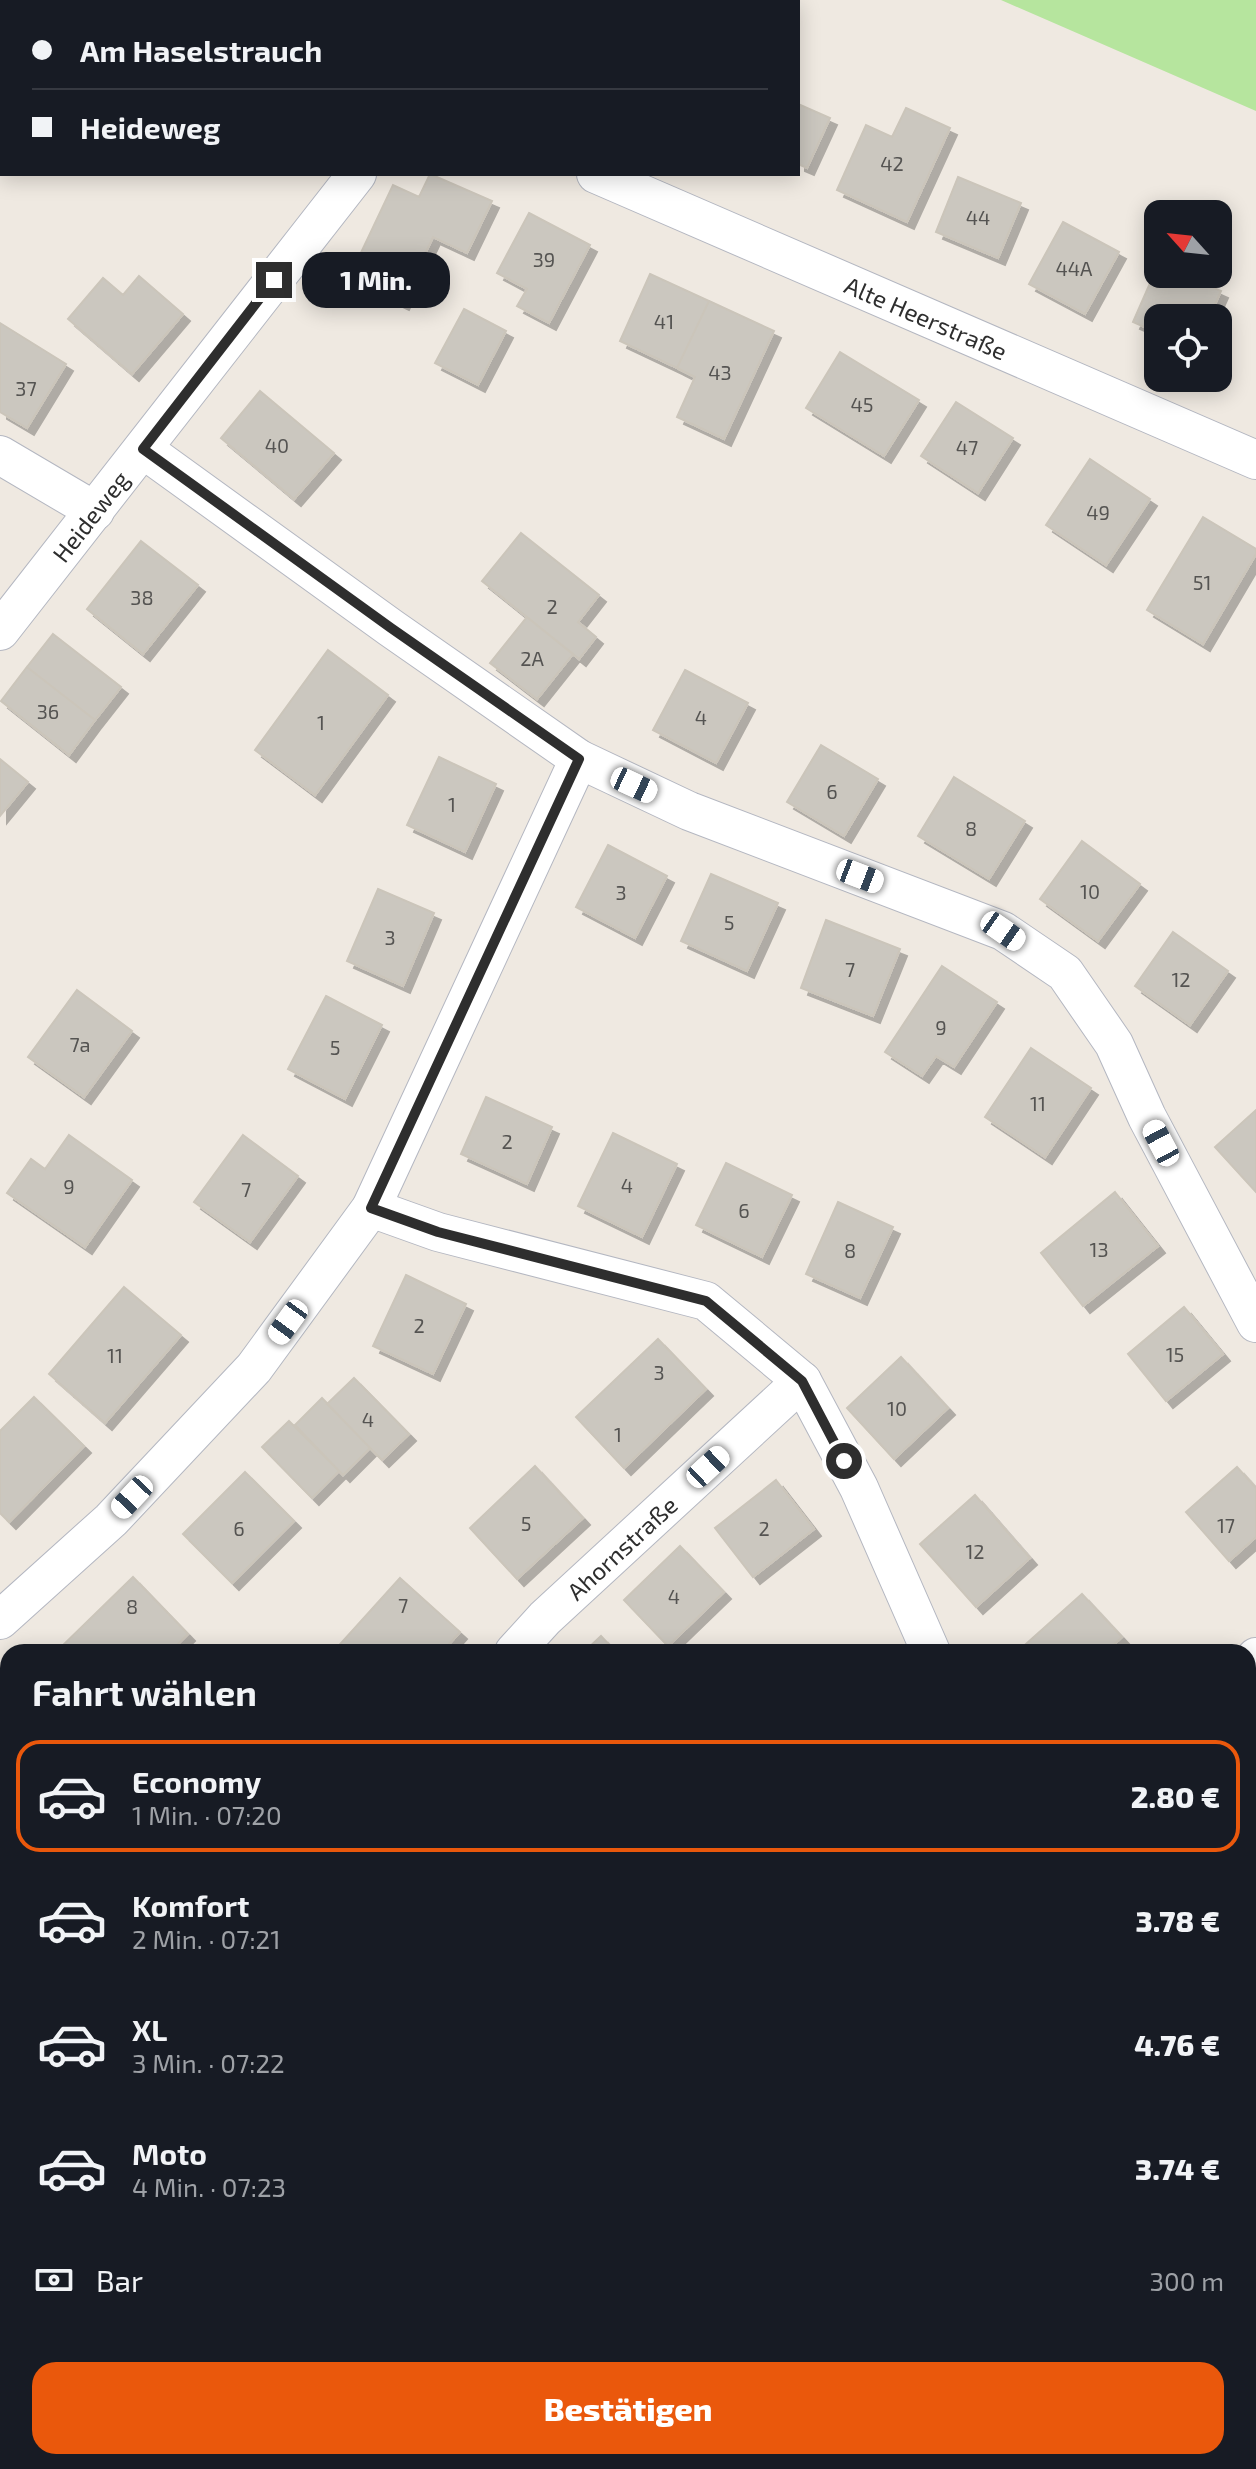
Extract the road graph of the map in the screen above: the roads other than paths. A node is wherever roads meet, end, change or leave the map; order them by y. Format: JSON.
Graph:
{"nodes":[{"id":1,"x":355,"y":176,"type":"edge"},
{"id":2,"x":601,"y":176,"type":"edge"},
{"id":3,"x":143,"y":449,"type":"junction"},
{"id":4,"x":0,"y":455,"type":"edge"},
{"id":5,"x":1256,"y":460,"type":"edge"},
{"id":6,"x":95,"y":511,"type":"junction"},
{"id":7,"x":0,"y":631,"type":"edge"},
{"id":8,"x":579,"y":759,"type":"junction"},
{"id":9,"x":371,"y":1208,"type":"junction"},
{"id":10,"x":1256,"y":1323,"type":"edge"},
{"id":11,"x":802,"y":1381,"type":"junction"},
{"id":12,"x":0,"y":1620,"type":"edge"},
{"id":13,"x":521,"y":1644,"type":"edge"},
{"id":14,"x":927,"y":1644,"type":"edge"}],
"edges":[{"from":1,"to":3,"type":"street","name":"Heideweg"},
{"from":2,"to":5,"type":"street","name":"Alte Heerstraße"},
{"from":3,"to":6,"type":"street","name":"Heideweg"},
{"from":3,"to":8,"type":"street"},
{"from":4,"to":6,"type":"street"},
{"from":6,"to":7,"type":"street","name":"Heideweg"},
{"from":8,"to":9,"type":"street"},
{"from":8,"to":10,"type":"street"},
{"from":9,"to":11,"type":"street"},
{"from":9,"to":12,"type":"street"},
{"from":11,"to":13,"type":"street","name":"Ahornstraße"},
{"from":11,"to":14,"type":"street"}]}
